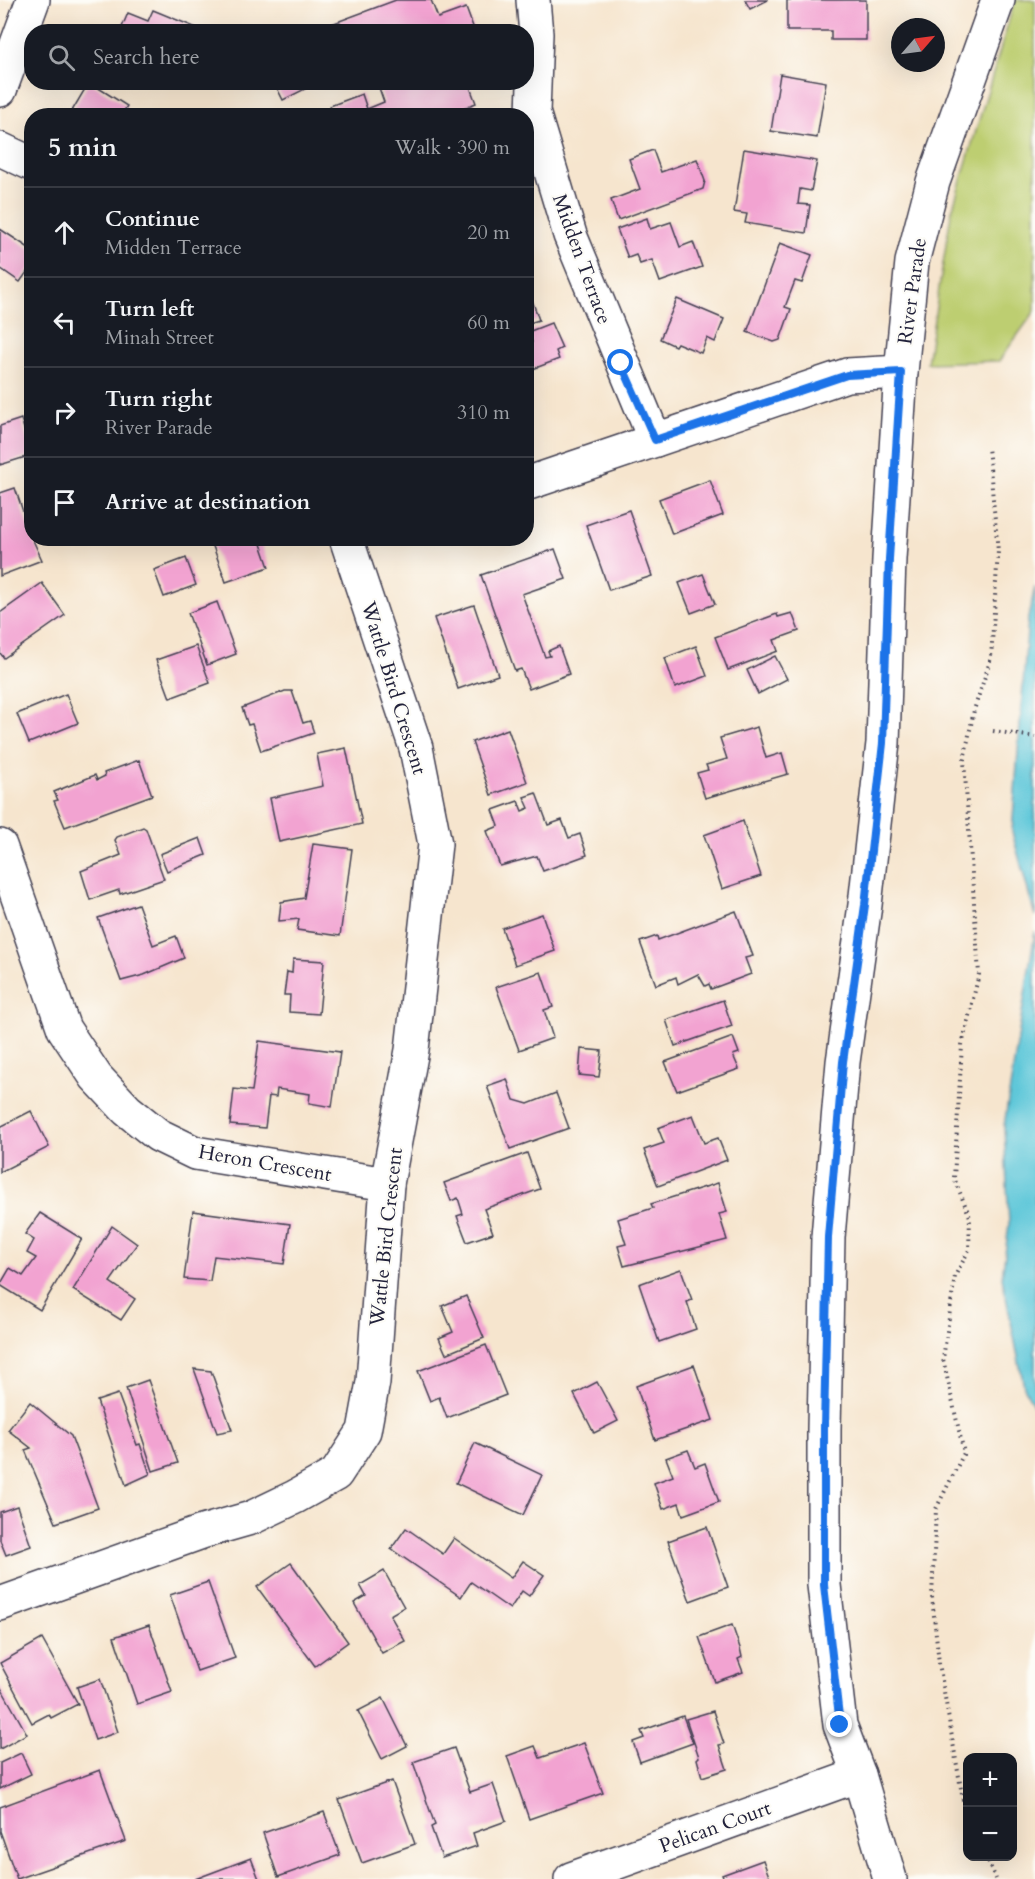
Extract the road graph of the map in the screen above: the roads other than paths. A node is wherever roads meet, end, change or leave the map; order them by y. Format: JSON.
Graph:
{"nodes":[{"id":1,"x":33,"y":0,"type":"edge"},
{"id":2,"x":533,"y":0,"type":"edge"},
{"id":3,"x":998,"y":0,"type":"edge"},
{"id":4,"x":24,"y":24,"type":"edge"},
{"id":5,"x":24,"y":25,"type":"edge"},
{"id":6,"x":534,"y":86,"type":"edge"},
{"id":7,"x":0,"y":90,"type":"edge"},
{"id":8,"x":534,"y":90,"type":"edge"},
{"id":9,"x":533,"y":108,"type":"edge"},
{"id":10,"x":534,"y":115,"type":"edge"},
{"id":11,"x":0,"y":149,"type":"edge"},
{"id":12,"x":24,"y":160,"type":"edge"},
{"id":13,"x":901,"y":372,"type":"junction"},
{"id":14,"x":655,"y":440,"type":"junction"},
{"id":15,"x":534,"y":481,"type":"edge"},
{"id":16,"x":355,"y":546,"type":"edge"},
{"id":17,"x":0,"y":846,"type":"edge"},
{"id":18,"x":387,"y":1184,"type":"junction"},
{"id":19,"x":0,"y":1604,"type":"edge"},
{"id":20,"x":859,"y":1775,"type":"junction"},
{"id":21,"x":571,"y":1879,"type":"edge"},
{"id":22,"x":890,"y":1879,"type":"edge"}],
"edges":[{"from":1,"to":4,"type":"street"},
{"from":2,"to":6,"type":"street","name":"Midden Terrace"},
{"from":3,"to":13,"type":"street","name":"River Parade"},
{"from":5,"to":7,"type":"street"},
{"from":8,"to":9,"type":"street","name":"Midden Terrace"},
{"from":10,"to":14,"type":"street","name":"Midden Terrace"},
{"from":11,"to":12,"type":"street"},
{"from":13,"to":14,"type":"street"},
{"from":13,"to":20,"type":"street","name":"River Parade"},
{"from":14,"to":15,"type":"street"},
{"from":16,"to":18,"type":"street","name":"Wattle Bird Crescent"},
{"from":17,"to":18,"type":"street","name":"Heron Crescent"},
{"from":18,"to":19,"type":"street","name":"Wattle Bird Crescent"},
{"from":20,"to":21,"type":"street","name":"Pelican Court"},
{"from":20,"to":22,"type":"street","name":"River Parade"}]}
